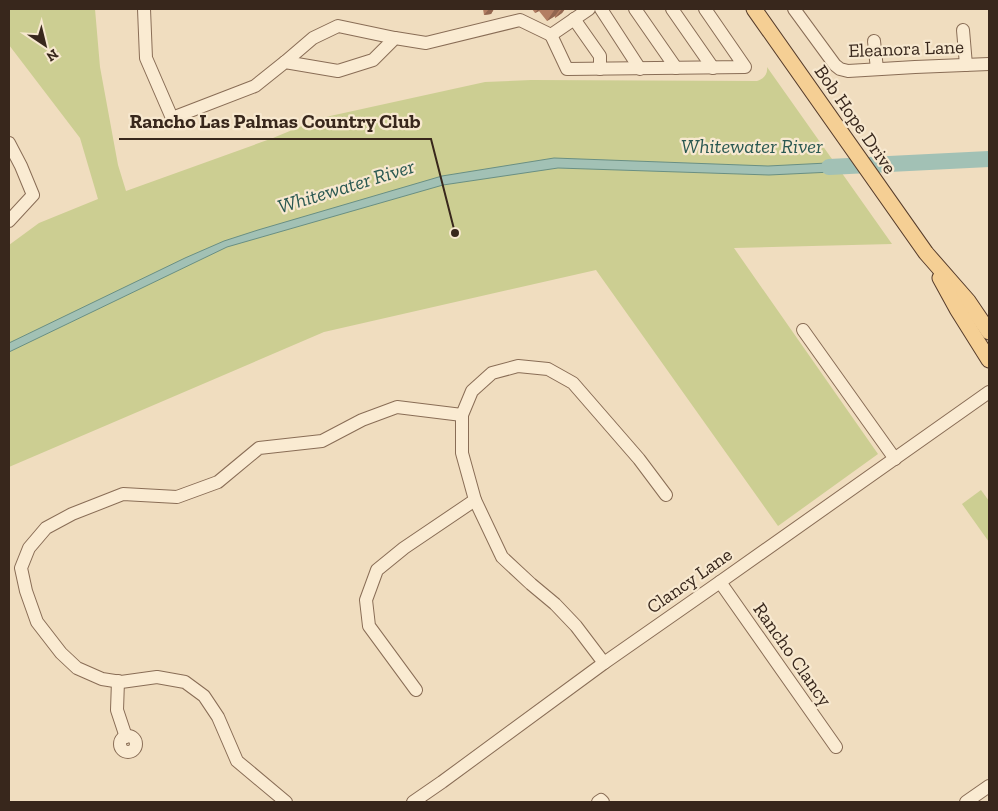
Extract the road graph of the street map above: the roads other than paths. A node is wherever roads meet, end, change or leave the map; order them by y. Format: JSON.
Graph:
{"nodes":[{"id":1,"x":144,"y":9,"type":"edge"},
{"id":2,"x":589,"y":9,"type":"edge"},
{"id":3,"x":601,"y":9,"type":"edge"},
{"id":4,"x":635,"y":9,"type":"edge"},
{"id":5,"x":672,"y":9,"type":"edge"},
{"id":6,"x":706,"y":9,"type":"edge"},
{"id":7,"x":754,"y":9,"type":"edge"},
{"id":8,"x":794,"y":9,"type":"edge"},
{"id":9,"x":574,"y":19,"type":"junction"},
{"id":10,"x":963,"y":30,"type":"dead end"},
{"id":11,"x":551,"y":35,"type":"junction"},
{"id":12,"x":395,"y":38,"type":"junction"},
{"id":13,"x":874,"y":41,"type":"dead end"},
{"id":14,"x":285,"y":62,"type":"junction"},
{"id":15,"x":989,"y":64,"type":"edge"},
{"id":16,"x":966,"y":65,"type":"junction"},
{"id":17,"x":640,"y":68,"type":"junction"},
{"id":18,"x":676,"y":68,"type":"junction"},
{"id":19,"x":713,"y":68,"type":"junction"},
{"id":20,"x":600,"y":69,"type":"junction"},
{"id":21,"x":877,"y":69,"type":"junction"},
{"id":22,"x":9,"y":143,"type":"edge"},
{"id":23,"x":9,"y":222,"type":"edge"},
{"id":24,"x":926,"y":253,"type":"junction"},
{"id":25,"x":803,"y":330,"type":"dead end"},
{"id":26,"x":989,"y":332,"type":"edge"},
{"id":27,"x":989,"y":360,"type":"edge"},
{"id":28,"x":989,"y":392,"type":"edge"},
{"id":29,"x":462,"y":415,"type":"junction"},
{"id":30,"x":895,"y":459,"type":"junction"},
{"id":31,"x":666,"y":495,"type":"dead end"},
{"id":32,"x":475,"y":500,"type":"junction"},
{"id":33,"x":720,"y":582,"type":"junction"},
{"id":34,"x":604,"y":662,"type":"junction"},
{"id":35,"x":118,"y":681,"type":"junction"},
{"id":36,"x":416,"y":690,"type":"dead end"},
{"id":37,"x":126,"y":737,"type":"dead end"},
{"id":38,"x":836,"y":747,"type":"dead end"},
{"id":39,"x":989,"y":786,"type":"edge"},
{"id":40,"x":286,"y":802,"type":"edge"},
{"id":41,"x":412,"y":802,"type":"edge"},
{"id":42,"x":966,"y":802,"type":"edge"}],
"edges":[{"from":1,"to":14,"type":"street"},
{"from":2,"to":9,"type":"street"},
{"from":3,"to":17,"type":"street"},
{"from":4,"to":18,"type":"street"},
{"from":5,"to":19,"type":"street"},
{"from":6,"to":19,"type":"street"},
{"from":7,"to":24,"type":"main road","name":"Bob Hope Drive"},
{"from":8,"to":21,"type":"street","name":"Eleanora Lane"},
{"from":9,"to":11,"type":"street"},
{"from":9,"to":20,"type":"street"},
{"from":10,"to":16,"type":"street"},
{"from":11,"to":12,"type":"street"},
{"from":11,"to":20,"type":"street"},
{"from":12,"to":14,"type":"street"},
{"from":12,"to":14,"type":"street"},
{"from":13,"to":21,"type":"street"},
{"from":15,"to":16,"type":"street","name":"Eleanora Lane"},
{"from":16,"to":21,"type":"street","name":"Eleanora Lane"},
{"from":17,"to":18,"type":"street"},
{"from":17,"to":20,"type":"street"},
{"from":18,"to":19,"type":"street"},
{"from":22,"to":23,"type":"street"},
{"from":24,"to":26,"type":"main road"},
{"from":24,"to":27,"type":"main road"},
{"from":25,"to":30,"type":"street"},
{"from":28,"to":30,"type":"street","name":"Clancy Lane"},
{"from":29,"to":31,"type":"street"},
{"from":29,"to":32,"type":"street"},
{"from":29,"to":35,"type":"street"},
{"from":30,"to":33,"type":"street","name":"Clancy Lane"},
{"from":32,"to":34,"type":"street"},
{"from":32,"to":36,"type":"street"},
{"from":33,"to":34,"type":"street","name":"Clancy Lane"},
{"from":33,"to":38,"type":"street","name":"Rancho Clancy"},
{"from":34,"to":41,"type":"street","name":"Clancy Lane"},
{"from":35,"to":37,"type":"street"},
{"from":35,"to":40,"type":"street"},
{"from":39,"to":42,"type":"street"}]}
